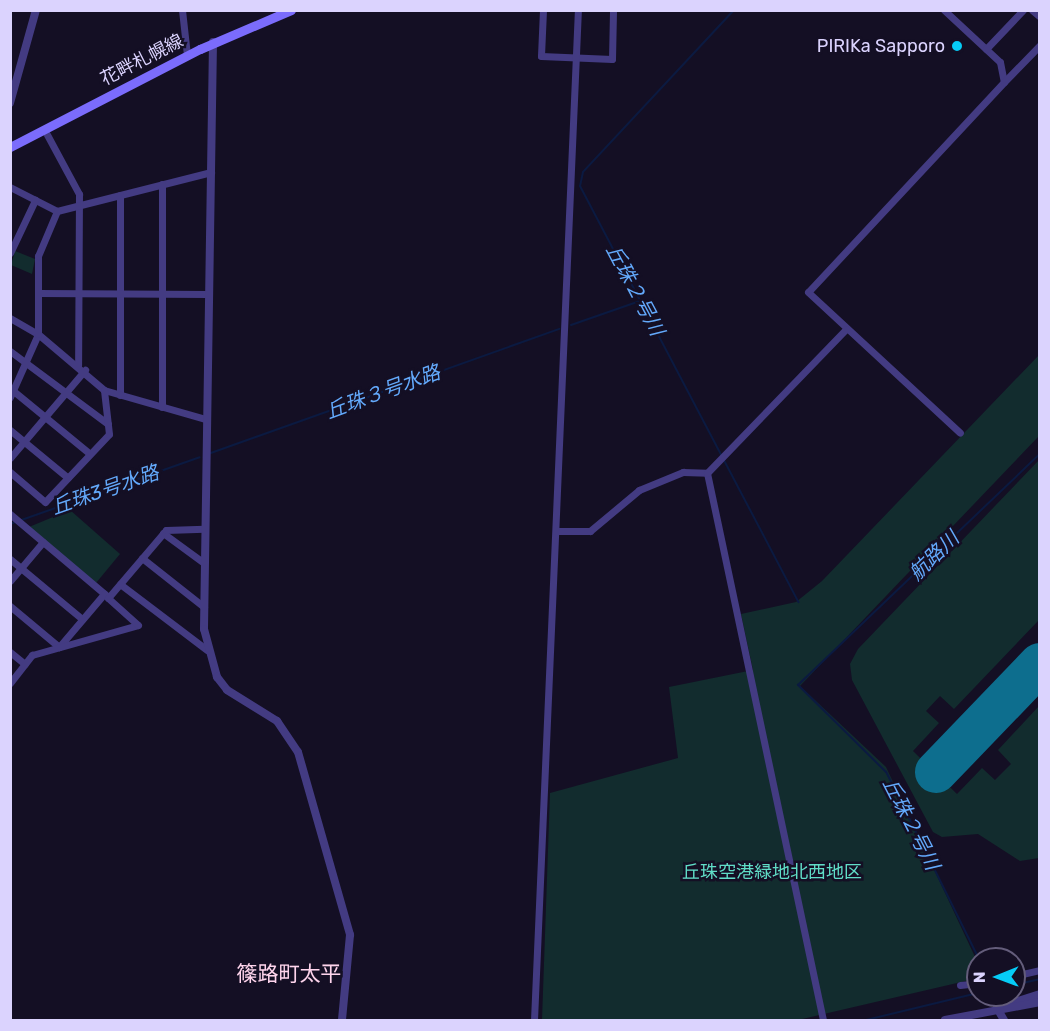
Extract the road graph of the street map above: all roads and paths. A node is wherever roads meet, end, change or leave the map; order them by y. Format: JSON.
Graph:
{"nodes":[{"id":1,"x":36,"y":10,"type":"edge"},
{"id":2,"x":182,"y":10,"type":"edge"},
{"id":3,"x":291,"y":10,"type":"edge"},
{"id":4,"x":543,"y":10,"type":"edge"},
{"id":5,"x":578,"y":10,"type":"edge"},
{"id":6,"x":613,"y":10,"type":"edge"},
{"id":7,"x":944,"y":10,"type":"edge"},
{"id":8,"x":1023,"y":10,"type":"edge"},
{"id":9,"x":1032,"y":10,"type":"edge"},
{"id":10,"x":1040,"y":17,"type":"edge"},
{"id":11,"x":213,"y":42,"type":"junction"},
{"id":12,"x":1040,"y":45,"type":"edge"},
{"id":13,"x":986,"y":49,"type":"junction"},
{"id":14,"x":187,"y":55,"type":"junction"},
{"id":15,"x":575,"y":58,"type":"junction"},
{"id":16,"x":1004,"y":82,"type":"junction"},
{"id":17,"x":10,"y":103,"type":"edge"},
{"id":18,"x":44,"y":129,"type":"junction"},
{"id":19,"x":10,"y":147,"type":"edge"},
{"id":20,"x":211,"y":172,"type":"junction"},
{"id":21,"x":162,"y":184,"type":"junction"},
{"id":22,"x":10,"y":187,"type":"edge"},
{"id":23,"x":120,"y":195,"type":"junction"},
{"id":24,"x":34,"y":200,"type":"junction"},
{"id":25,"x":80,"y":206,"type":"junction"},
{"id":26,"x":57,"y":211,"type":"junction"},
{"id":27,"x":10,"y":253,"type":"edge"},
{"id":28,"x":39,"y":293,"type":"junction"},
{"id":29,"x":79,"y":293,"type":"junction"},
{"id":30,"x":121,"y":293,"type":"junction"},
{"id":31,"x":162,"y":294,"type":"junction"},
{"id":32,"x":208,"y":294,"type":"junction"},
{"id":33,"x":10,"y":318,"type":"edge"},
{"id":34,"x":846,"y":329,"type":"junction"},
{"id":35,"x":38,"y":334,"type":"junction"},
{"id":36,"x":10,"y":351,"type":"edge"},
{"id":37,"x":27,"y":358,"type":"junction"},
{"id":38,"x":78,"y":365,"type":"junction"},
{"id":39,"x":85,"y":370,"type":"junction"},
{"id":40,"x":104,"y":390,"type":"junction"},
{"id":41,"x":68,"y":391,"type":"junction"},
{"id":42,"x":12,"y":392,"type":"edge"},
{"id":43,"x":120,"y":395,"type":"junction"},
{"id":44,"x":162,"y":407,"type":"junction"},
{"id":45,"x":46,"y":416,"type":"junction"},
{"id":46,"x":205,"y":419,"type":"junction"},
{"id":47,"x":108,"y":424,"type":"junction"},
{"id":48,"x":10,"y":430,"type":"edge"},
{"id":49,"x":960,"y":433,"type":"dead end"},
{"id":50,"x":25,"y":441,"type":"junction"},
{"id":51,"x":90,"y":454,"type":"junction"},
{"id":52,"x":10,"y":458,"type":"edge"},
{"id":53,"x":10,"y":472,"type":"edge"},
{"id":54,"x":707,"y":473,"type":"junction"},
{"id":55,"x":68,"y":478,"type":"junction"},
{"id":56,"x":16,"y":519,"type":"edge"},
{"id":57,"x":204,"y":528,"type":"junction"},
{"id":58,"x":557,"y":531,"type":"junction"},
{"id":59,"x":163,"y":533,"type":"junction"},
{"id":60,"x":43,"y":542,"type":"junction"},
{"id":61,"x":142,"y":558,"type":"junction"},
{"id":62,"x":10,"y":559,"type":"edge"},
{"id":63,"x":204,"y":563,"type":"junction"},
{"id":64,"x":22,"y":568,"type":"junction"},
{"id":65,"x":10,"y":581,"type":"edge"},
{"id":66,"x":120,"y":584,"type":"junction"},
{"id":67,"x":106,"y":596,"type":"junction"},
{"id":68,"x":10,"y":606,"type":"edge"},
{"id":69,"x":204,"y":607,"type":"junction"},
{"id":70,"x":82,"y":620,"type":"junction"},
{"id":71,"x":59,"y":648,"type":"junction"},
{"id":72,"x":207,"y":650,"type":"junction"},
{"id":73,"x":10,"y":652,"type":"edge"},
{"id":74,"x":25,"y":664,"type":"junction"},
{"id":75,"x":10,"y":682,"type":"edge"},
{"id":76,"x":1040,"y":994,"type":"edge"},
{"id":77,"x":1040,"y":1002,"type":"edge"},
{"id":78,"x":997,"y":1008,"type":"junction"},
{"id":79,"x":342,"y":1020,"type":"edge"},
{"id":80,"x":534,"y":1020,"type":"edge"},
{"id":81,"x":823,"y":1020,"type":"edge"},
{"id":82,"x":945,"y":1020,"type":"edge"},
{"id":83,"x":997,"y":1020,"type":"edge"},
{"id":84,"x":1004,"y":1020,"type":"edge"}],
"edges":[{"from":1,"to":17,"type":"street"},
{"from":2,"to":14,"type":"street"},
{"from":3,"to":11,"type":"main road","name":"花畔札幌線"},
{"from":4,"to":15,"type":"street"},
{"from":5,"to":15,"type":"street"},
{"from":6,"to":15,"type":"street"},
{"from":7,"to":13,"type":"street"},
{"from":8,"to":13,"type":"street"},
{"from":9,"to":10,"type":"street"},
{"from":11,"to":14,"type":"main road","name":"花畔札幌線"},
{"from":11,"to":20,"type":"street"},
{"from":12,"to":16,"type":"street"},
{"from":13,"to":16,"type":"street"},
{"from":14,"to":18,"type":"main road","name":"花畔札幌線"},
{"from":15,"to":58,"type":"street"},
{"from":16,"to":34,"type":"street"},
{"from":18,"to":19,"type":"main road","name":"花畔札幌線"},
{"from":18,"to":25,"type":"street"},
{"from":20,"to":21,"type":"street"},
{"from":20,"to":32,"type":"street"},
{"from":21,"to":23,"type":"street"},
{"from":21,"to":31,"type":"street"},
{"from":22,"to":24,"type":"street"},
{"from":23,"to":25,"type":"street"},
{"from":23,"to":30,"type":"street"},
{"from":24,"to":26,"type":"street"},
{"from":24,"to":27,"type":"street"},
{"from":25,"to":26,"type":"street"},
{"from":25,"to":29,"type":"street"},
{"from":26,"to":28,"type":"street"},
{"from":28,"to":29,"type":"street"},
{"from":28,"to":35,"type":"street"},
{"from":29,"to":30,"type":"street"},
{"from":29,"to":38,"type":"street"},
{"from":30,"to":31,"type":"street"},
{"from":30,"to":43,"type":"street"},
{"from":31,"to":32,"type":"street"},
{"from":31,"to":44,"type":"street"},
{"from":32,"to":46,"type":"street"},
{"from":33,"to":35,"type":"street"},
{"from":34,"to":49,"type":"street"},
{"from":34,"to":54,"type":"street"},
{"from":35,"to":37,"type":"street"},
{"from":35,"to":38,"type":"street"},
{"from":36,"to":37,"type":"street"},
{"from":37,"to":41,"type":"street"},
{"from":37,"to":42,"type":"street"},
{"from":38,"to":39,"type":"street"},
{"from":39,"to":40,"type":"street"},
{"from":39,"to":41,"type":"street"},
{"from":40,"to":43,"type":"street"},
{"from":40,"to":47,"type":"street"},
{"from":41,"to":45,"type":"street"},
{"from":41,"to":47,"type":"street"},
{"from":42,"to":45,"type":"street"},
{"from":43,"to":44,"type":"street"},
{"from":44,"to":46,"type":"street"},
{"from":45,"to":50,"type":"street"},
{"from":45,"to":51,"type":"street"},
{"from":46,"to":57,"type":"street"},
{"from":47,"to":51,"type":"street"},
{"from":48,"to":50,"type":"street"},
{"from":50,"to":52,"type":"street"},
{"from":50,"to":55,"type":"street"},
{"from":51,"to":55,"type":"street"},
{"from":53,"to":55,"type":"street"},
{"from":54,"to":58,"type":"street"},
{"from":54,"to":81,"type":"street"},
{"from":56,"to":60,"type":"street"},
{"from":57,"to":59,"type":"street"},
{"from":57,"to":63,"type":"street"},
{"from":58,"to":80,"type":"street"},
{"from":59,"to":61,"type":"street"},
{"from":59,"to":63,"type":"street"},
{"from":60,"to":64,"type":"street"},
{"from":60,"to":67,"type":"street"},
{"from":61,"to":66,"type":"street"},
{"from":61,"to":69,"type":"street"},
{"from":62,"to":64,"type":"street"},
{"from":63,"to":69,"type":"street"},
{"from":64,"to":65,"type":"street"},
{"from":64,"to":70,"type":"street"},
{"from":66,"to":67,"type":"street"},
{"from":66,"to":72,"type":"street"},
{"from":67,"to":70,"type":"street"},
{"from":67,"to":71,"type":"street"},
{"from":68,"to":71,"type":"street"},
{"from":69,"to":72,"type":"street"},
{"from":70,"to":71,"type":"street"},
{"from":71,"to":74,"type":"street"},
{"from":72,"to":79,"type":"street"},
{"from":73,"to":74,"type":"street"},
{"from":74,"to":75,"type":"street"},
{"from":76,"to":78,"type":"street"},
{"from":77,"to":78,"type":"street"},
{"from":78,"to":82,"type":"street"},
{"from":78,"to":83,"type":"street"},
{"from":78,"to":84,"type":"street"}]}
